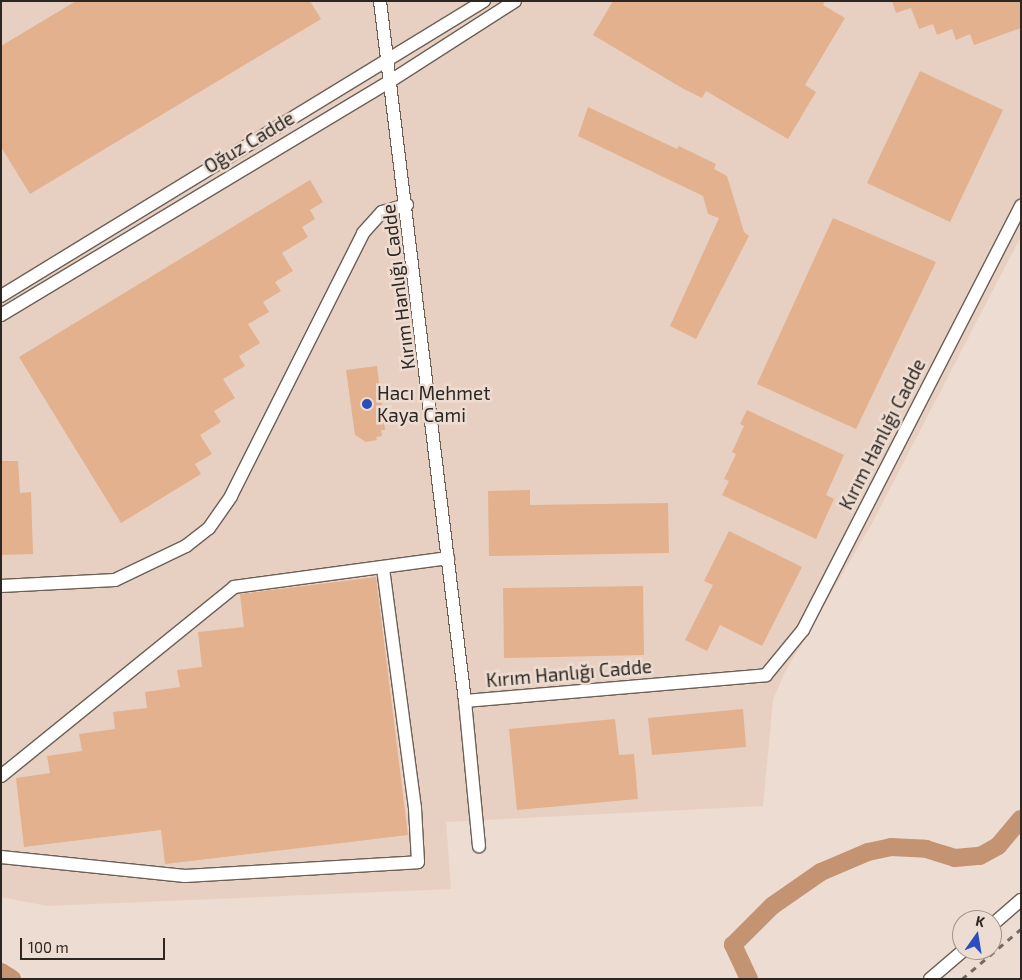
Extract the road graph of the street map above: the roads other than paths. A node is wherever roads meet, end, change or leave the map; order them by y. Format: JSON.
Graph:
{"nodes":[{"id":1,"x":380,"y":1,"type":"edge"},
{"id":2,"x":484,"y":1,"type":"edge"},
{"id":3,"x":515,"y":1,"type":"edge"},
{"id":4,"x":389,"y":57,"type":"junction"},
{"id":5,"x":392,"y":80,"type":"junction"},
{"id":6,"x":407,"y":205,"type":"junction"},
{"id":7,"x":1021,"y":206,"type":"edge"},
{"id":8,"x":1,"y":296,"type":"edge"},
{"id":9,"x":1,"y":315,"type":"edge"},
{"id":10,"x":448,"y":558,"type":"junction"},
{"id":11,"x":383,"y":567,"type":"junction"},
{"id":12,"x":1,"y":586,"type":"edge"},
{"id":13,"x":465,"y":701,"type":"junction"},
{"id":14,"x":1,"y":776,"type":"edge"},
{"id":15,"x":479,"y":846,"type":"dead end"},
{"id":16,"x":1,"y":857,"type":"edge"},
{"id":17,"x":1021,"y":900,"type":"edge"},
{"id":18,"x":1002,"y":916,"type":"edge"},
{"id":19,"x":952,"y":960,"type":"edge"},
{"id":20,"x":930,"y":979,"type":"edge"}],
"edges":[{"from":1,"to":4,"type":"street","name":"Kırım Hanlığı Cadde"},
{"from":2,"to":4,"type":"street","name":"Oğuz Cadde"},
{"from":3,"to":5,"type":"street","name":"Oğuz Cadde"},
{"from":4,"to":5,"type":"street","name":"Kırım Hanlığı Cadde"},
{"from":4,"to":8,"type":"street","name":"Oğuz Cadde"},
{"from":5,"to":6,"type":"street","name":"Kırım Hanlığı Cadde"},
{"from":5,"to":9,"type":"street","name":"Oğuz Cadde"},
{"from":6,"to":10,"type":"street","name":"Kırım Hanlığı Cadde"},
{"from":6,"to":12,"type":"street"},
{"from":7,"to":13,"type":"street","name":"Kırım Hanlığı Cadde"},
{"from":10,"to":11,"type":"street"},
{"from":10,"to":13,"type":"street","name":"Kırım Hanlığı Cadde"},
{"from":11,"to":14,"type":"street"},
{"from":11,"to":16,"type":"street"},
{"from":13,"to":15,"type":"street"},
{"from":17,"to":18,"type":"street"},
{"from":19,"to":20,"type":"street"}]}
